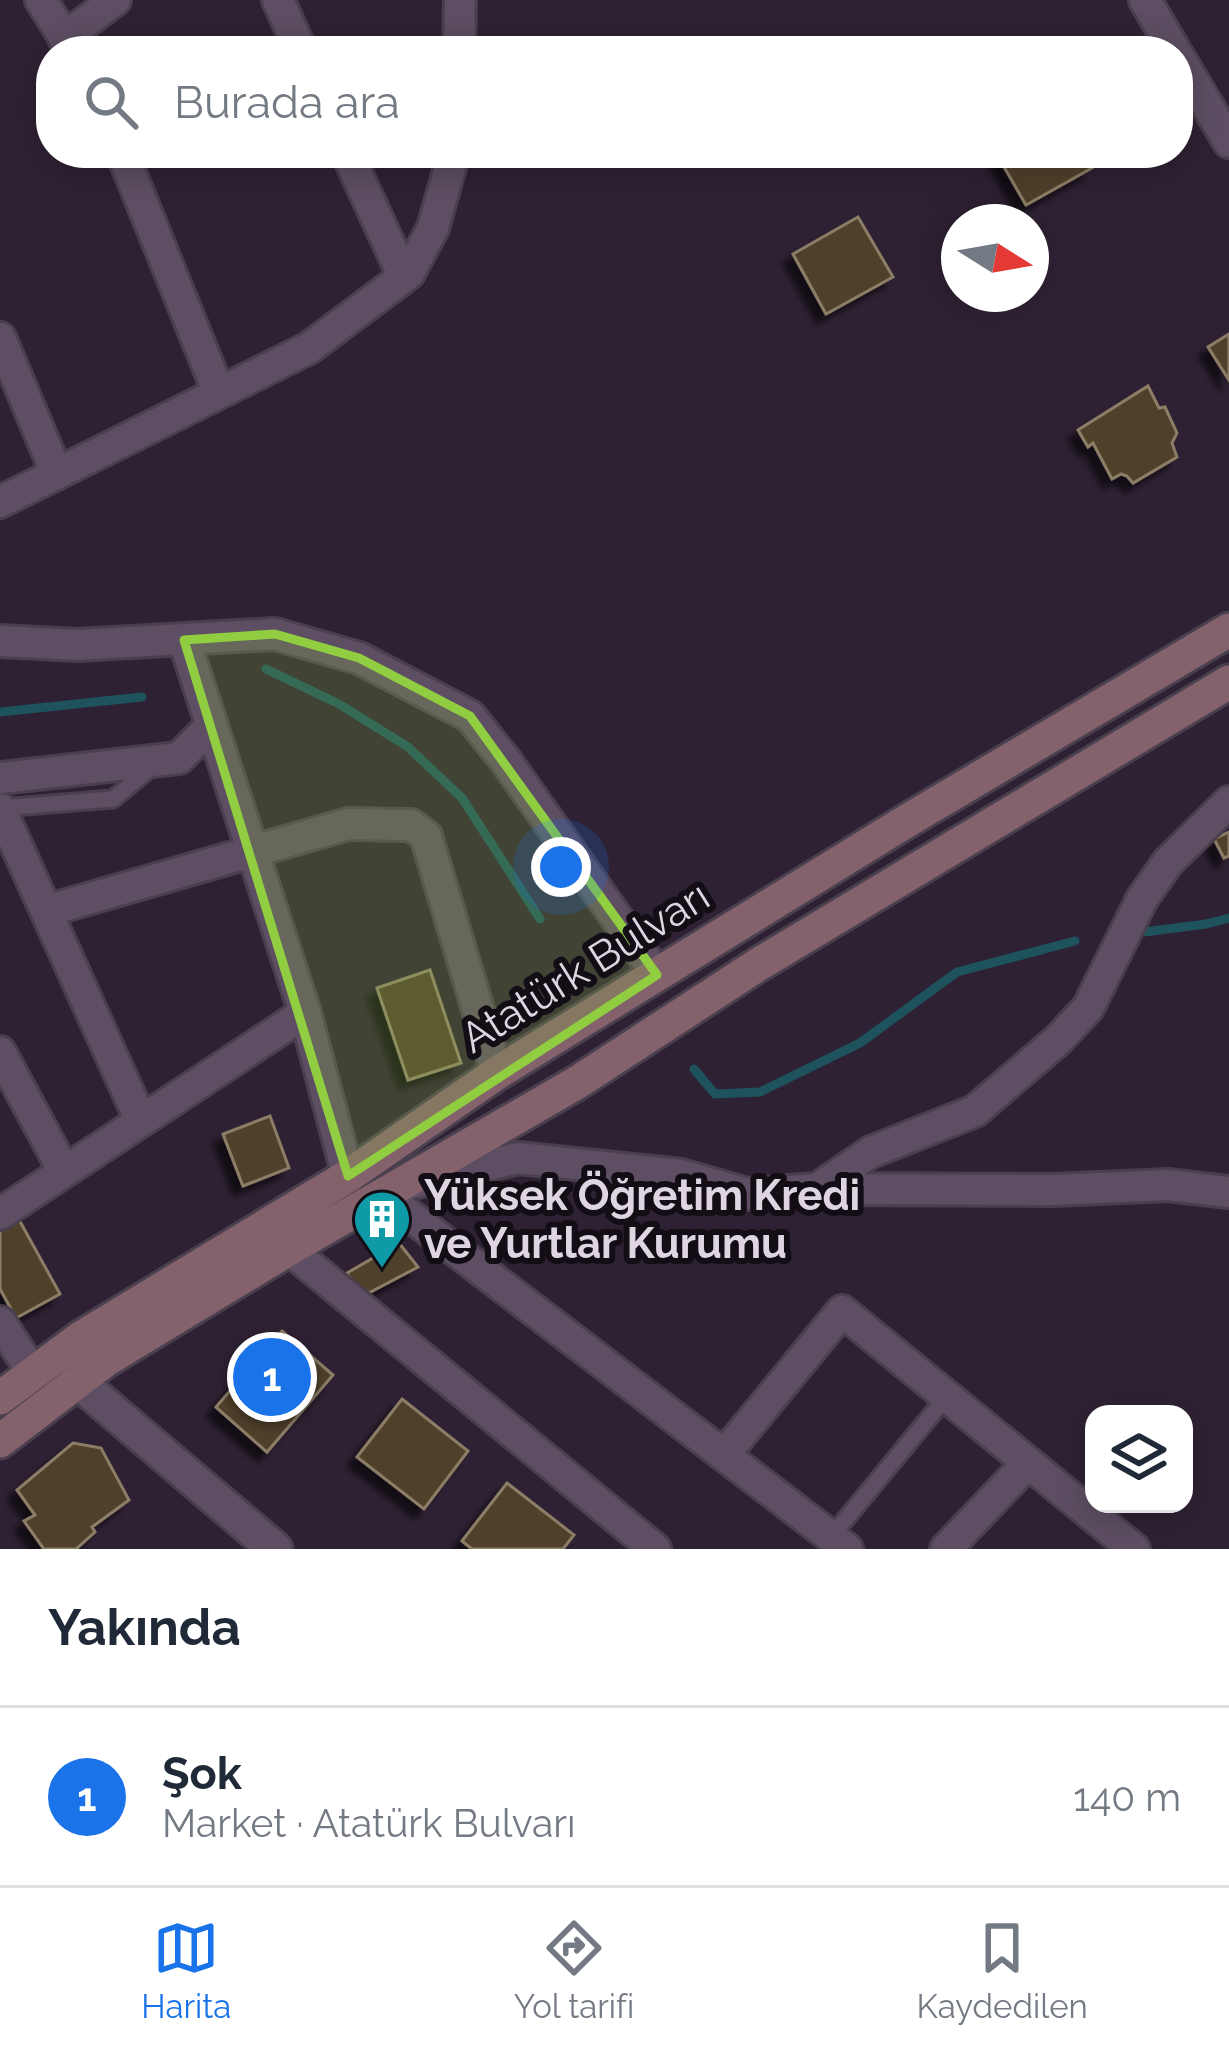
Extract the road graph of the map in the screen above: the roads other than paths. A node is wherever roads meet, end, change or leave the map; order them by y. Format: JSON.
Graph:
{"nodes":[{"id":1,"x":41,"y":0,"type":"edge"},
{"id":2,"x":115,"y":0,"type":"edge"},
{"id":3,"x":278,"y":0,"type":"edge"},
{"id":4,"x":460,"y":0,"type":"edge"},
{"id":5,"x":1145,"y":0,"type":"edge"},
{"id":6,"x":64,"y":36,"type":"edge"},
{"id":7,"x":77,"y":36,"type":"edge"},
{"id":8,"x":294,"y":36,"type":"edge"},
{"id":9,"x":459,"y":36,"type":"edge"},
{"id":10,"x":1166,"y":36,"type":"edge"},
{"id":11,"x":1193,"y":81,"type":"edge"},
{"id":12,"x":1229,"y":142,"type":"edge"},
{"id":13,"x":128,"y":168,"type":"edge"},
{"id":14,"x":354,"y":168,"type":"edge"},
{"id":15,"x":450,"y":168,"type":"edge"},
{"id":16,"x":404,"y":278,"type":"junction"},
{"id":17,"x":0,"y":338,"type":"edge"},
{"id":18,"x":219,"y":393,"type":"junction"},
{"id":19,"x":57,"y":474,"type":"junction"},
{"id":20,"x":0,"y":502,"type":"edge"},
{"id":21,"x":1229,"y":630,"type":"edge"},
{"id":22,"x":0,"y":640,"type":"edge"},
{"id":23,"x":184,"y":640,"type":"junction"},
{"id":24,"x":1229,"y":682,"type":"edge"},
{"id":25,"x":212,"y":725,"type":"junction"},
{"id":26,"x":160,"y":760,"type":"junction"},
{"id":27,"x":0,"y":778,"type":"edge"},
{"id":28,"x":1229,"y":802,"type":"edge"},
{"id":29,"x":0,"y":808,"type":"edge"},
{"id":30,"x":254,"y":851,"type":"junction"},
{"id":31,"x":46,"y":911,"type":"junction"},
{"id":32,"x":657,"y":975,"type":"junction"},
{"id":33,"x":305,"y":1013,"type":"junction"},
{"id":34,"x":0,"y":1052,"type":"edge"},
{"id":35,"x":497,"y":1073,"type":"junction"},
{"id":36,"x":140,"y":1121,"type":"junction"},
{"id":37,"x":64,"y":1171,"type":"junction"},
{"id":38,"x":348,"y":1176,"type":"junction"},
{"id":39,"x":817,"y":1189,"type":"junction"},
{"id":40,"x":389,"y":1191,"type":"junction"},
{"id":41,"x":1229,"y":1192,"type":"edge"},
{"id":42,"x":0,"y":1214,"type":"edge"},
{"id":43,"x":289,"y":1249,"type":"junction"},
{"id":44,"x":0,"y":1322,"type":"edge"},
{"id":45,"x":33,"y":1373,"type":"junction"},
{"id":46,"x":76,"y":1381,"type":"junction"},
{"id":47,"x":946,"y":1396,"type":"junction"},
{"id":48,"x":0,"y":1398,"type":"edge"},
{"id":49,"x":0,"y":1441,"type":"edge"},
{"id":50,"x":724,"y":1455,"type":"junction"},
{"id":51,"x":1028,"y":1463,"type":"junction"},
{"id":52,"x":839,"y":1543,"type":"edge"},
{"id":53,"x":275,"y":1549,"type":"edge"},
{"id":54,"x":655,"y":1549,"type":"edge"},
{"id":55,"x":946,"y":1549,"type":"edge"},
{"id":56,"x":1134,"y":1549,"type":"edge"}],
"edges":[{"from":1,"to":6,"type":"street"},
{"from":2,"to":7,"type":"street"},
{"from":3,"to":8,"type":"street"},
{"from":4,"to":9,"type":"street"},
{"from":5,"to":10,"type":"street"},
{"from":11,"to":12,"type":"street"},
{"from":13,"to":18,"type":"street"},
{"from":14,"to":16,"type":"street"},
{"from":15,"to":16,"type":"street"},
{"from":16,"to":18,"type":"street"},
{"from":17,"to":19,"type":"street"},
{"from":18,"to":19,"type":"street"},
{"from":19,"to":20,"type":"street"},
{"from":21,"to":32,"type":"main road","name":"Atatürk Bulvarı"},
{"from":22,"to":23,"type":"street"},
{"from":23,"to":25,"type":"street"},
{"from":23,"to":32,"type":"street"},
{"from":24,"to":40,"type":"main road"},
{"from":25,"to":26,"type":"street"},
{"from":25,"to":30,"type":"street"},
{"from":26,"to":27,"type":"street"},
{"from":26,"to":29,"type":"lane"},
{"from":28,"to":39,"type":"street"},
{"from":29,"to":31,"type":"street"},
{"from":30,"to":31,"type":"street"},
{"from":30,"to":33,"type":"street"},
{"from":30,"to":35,"type":"street"},
{"from":31,"to":36,"type":"street"},
{"from":32,"to":35,"type":"main road","name":"Atatürk Bulvarı"},
{"from":33,"to":36,"type":"street"},
{"from":33,"to":38,"type":"street"},
{"from":34,"to":37,"type":"street"},
{"from":35,"to":38,"type":"main road","name":"Atatürk Bulvarı"},
{"from":36,"to":37,"type":"street"},
{"from":37,"to":42,"type":"street"},
{"from":38,"to":45,"type":"main road","name":"Atatürk Bulvarı"},
{"from":39,"to":40,"type":"street"},
{"from":39,"to":41,"type":"street"},
{"from":40,"to":43,"type":"main road"},
{"from":40,"to":50,"type":"street"},
{"from":43,"to":46,"type":"main road"},
{"from":43,"to":54,"type":"street"},
{"from":44,"to":45,"type":"street"},
{"from":45,"to":48,"type":"main road","name":"Atatürk Bulvarı"},
{"from":46,"to":49,"type":"main road"},
{"from":46,"to":53,"type":"street"},
{"from":47,"to":50,"type":"street"},
{"from":47,"to":51,"type":"street"},
{"from":47,"to":52,"type":"lane"},
{"from":50,"to":52,"type":"street"},
{"from":51,"to":55,"type":"street"},
{"from":51,"to":56,"type":"street"}]}
